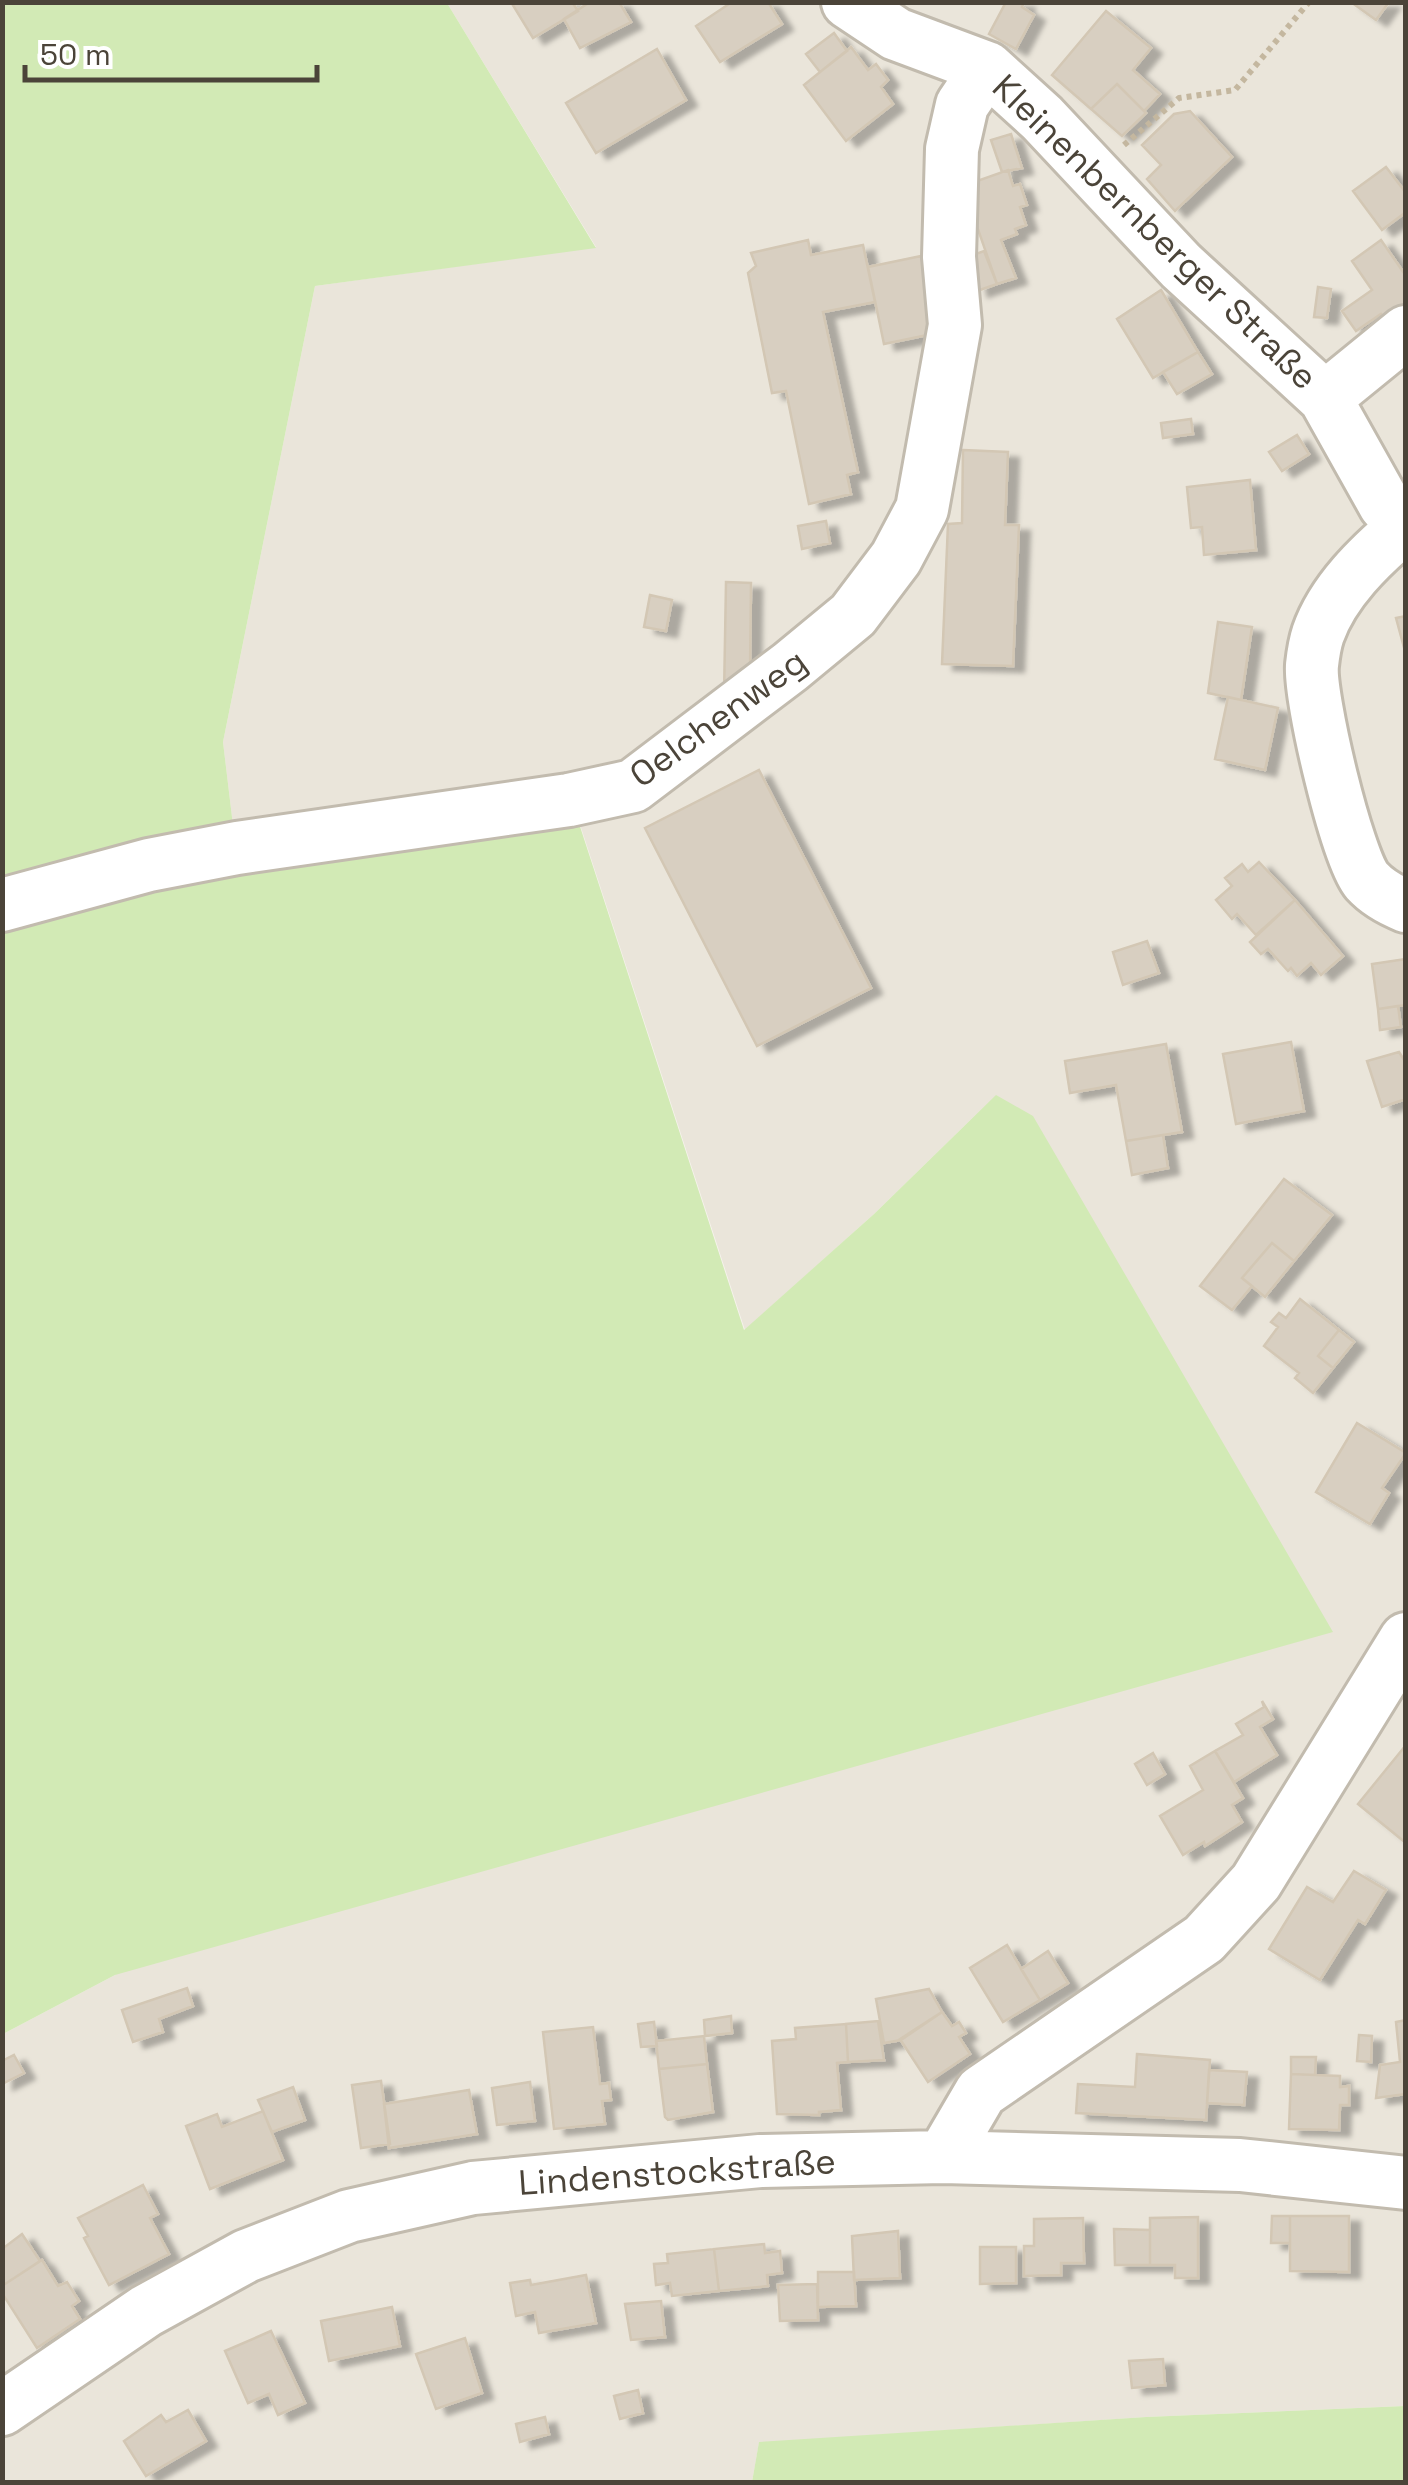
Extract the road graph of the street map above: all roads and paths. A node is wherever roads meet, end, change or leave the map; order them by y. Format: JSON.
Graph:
{"nodes":[{"id":1,"x":848,"y":2,"type":"edge"},
{"id":2,"x":1309,"y":2,"type":"edge"},
{"id":3,"x":987,"y":68,"type":"junction"},
{"id":4,"x":1093,"y":172,"type":"junction"},
{"id":5,"x":1406,"y":332,"type":"edge"},
{"id":6,"x":1325,"y":398,"type":"junction"},
{"id":7,"x":1405,"y":527,"type":"edge"},
{"id":8,"x":2,"y":905,"type":"edge"},
{"id":9,"x":1406,"y":906,"type":"edge"},
{"id":10,"x":1406,"y":1639,"type":"edge"},
{"id":11,"x":943,"y":2158,"type":"junction"},
{"id":12,"x":1406,"y":2183,"type":"edge"},
{"id":13,"x":2,"y":2409,"type":"edge"}],
"edges":[{"from":1,"to":3,"type":"street","name":"Kleinenbernberger Straße"},
{"from":2,"to":4,"type":"path"},
{"from":3,"to":4,"type":"street","name":"Kleinenbernberger Straße"},
{"from":3,"to":8,"type":"street","name":"Oelchenweg"},
{"from":4,"to":6,"type":"street","name":"Kleinenbernberger Straße"},
{"from":5,"to":6,"type":"street"},
{"from":6,"to":7,"type":"street","name":"Kleinenbernberger Straße"},
{"from":7,"to":9,"type":"street"},
{"from":10,"to":11,"type":"street"},
{"from":11,"to":12,"type":"street","name":"Lindenstockstraße"},
{"from":11,"to":13,"type":"street","name":"Lindenstockstraße"}]}
